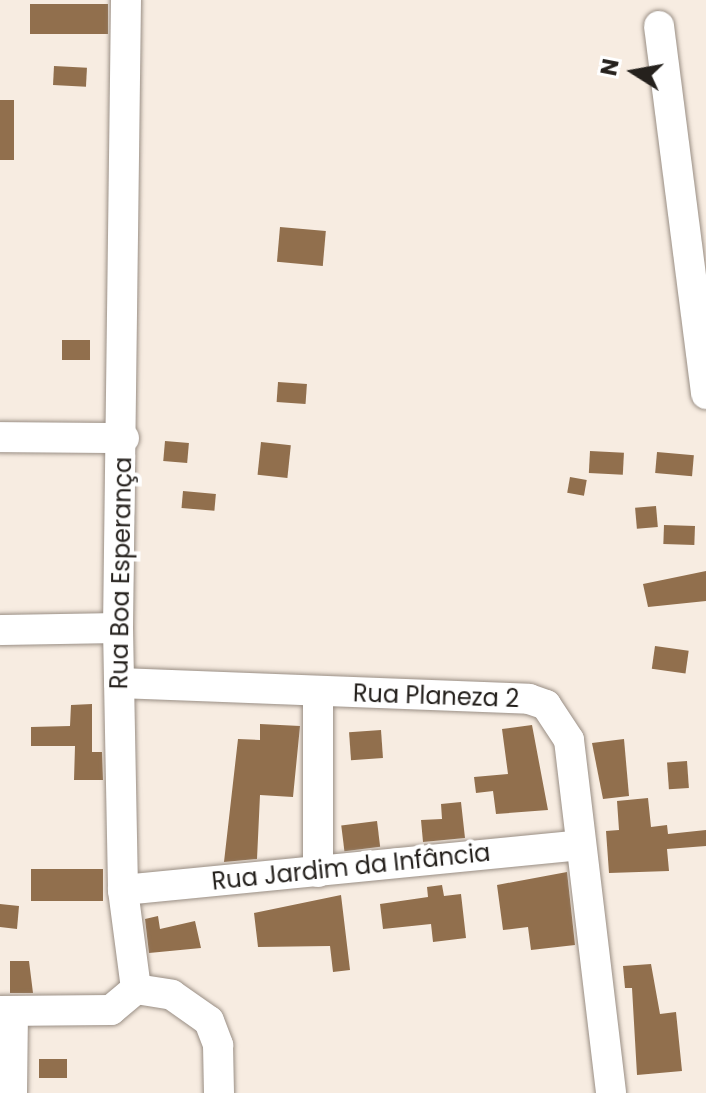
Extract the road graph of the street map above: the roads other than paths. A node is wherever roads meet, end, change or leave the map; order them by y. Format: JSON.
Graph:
{"nodes":[{"id":1,"x":126,"y":0,"type":"edge"},
{"id":2,"x":659,"y":26,"type":"dead end"},
{"id":3,"x":697,"y":247,"type":"edge"},
{"id":4,"x":706,"y":394,"type":"edge"},
{"id":5,"x":0,"y":437,"type":"edge"},
{"id":6,"x":124,"y":438,"type":"junction"},
{"id":7,"x":118,"y":628,"type":"junction"},
{"id":8,"x":0,"y":630,"type":"edge"},
{"id":9,"x":119,"y":683,"type":"junction"},
{"id":10,"x":318,"y":692,"type":"junction"},
{"id":11,"x":579,"y":845,"type":"junction"},
{"id":12,"x":318,"y":872,"type":"junction"},
{"id":13,"x":123,"y":890,"type":"junction"},
{"id":14,"x":136,"y":989,"type":"junction"},
{"id":15,"x":6,"y":1011,"type":"edge"},
{"id":16,"x":12,"y":1093,"type":"edge"},
{"id":17,"x":219,"y":1093,"type":"edge"},
{"id":18,"x":611,"y":1093,"type":"edge"}],
"edges":[{"from":1,"to":6,"type":"street","name":"Rua Boa Esperança"},
{"from":2,"to":3,"type":"street"},
{"from":3,"to":4,"type":"street"},
{"from":5,"to":6,"type":"street"},
{"from":6,"to":7,"type":"street","name":"Rua Boa Esperança"},
{"from":7,"to":8,"type":"street"},
{"from":7,"to":9,"type":"street","name":"Rua Boa Esperança"},
{"from":9,"to":10,"type":"street","name":"Rua Planeza 2"},
{"from":9,"to":13,"type":"street","name":"Rua Boa Esperança"},
{"from":10,"to":11,"type":"street","name":"Rua Planeza 2"},
{"from":10,"to":12,"type":"street"},
{"from":11,"to":12,"type":"street","name":"Rua Jardim da Infância"},
{"from":11,"to":18,"type":"street","name":"Rua Planeza 2"},
{"from":12,"to":13,"type":"street","name":"Rua Jardim da Infância"},
{"from":13,"to":14,"type":"street","name":"Rua Boa Esperança"},
{"from":14,"to":15,"type":"street"},
{"from":14,"to":17,"type":"street"},
{"from":15,"to":16,"type":"street"}]}
